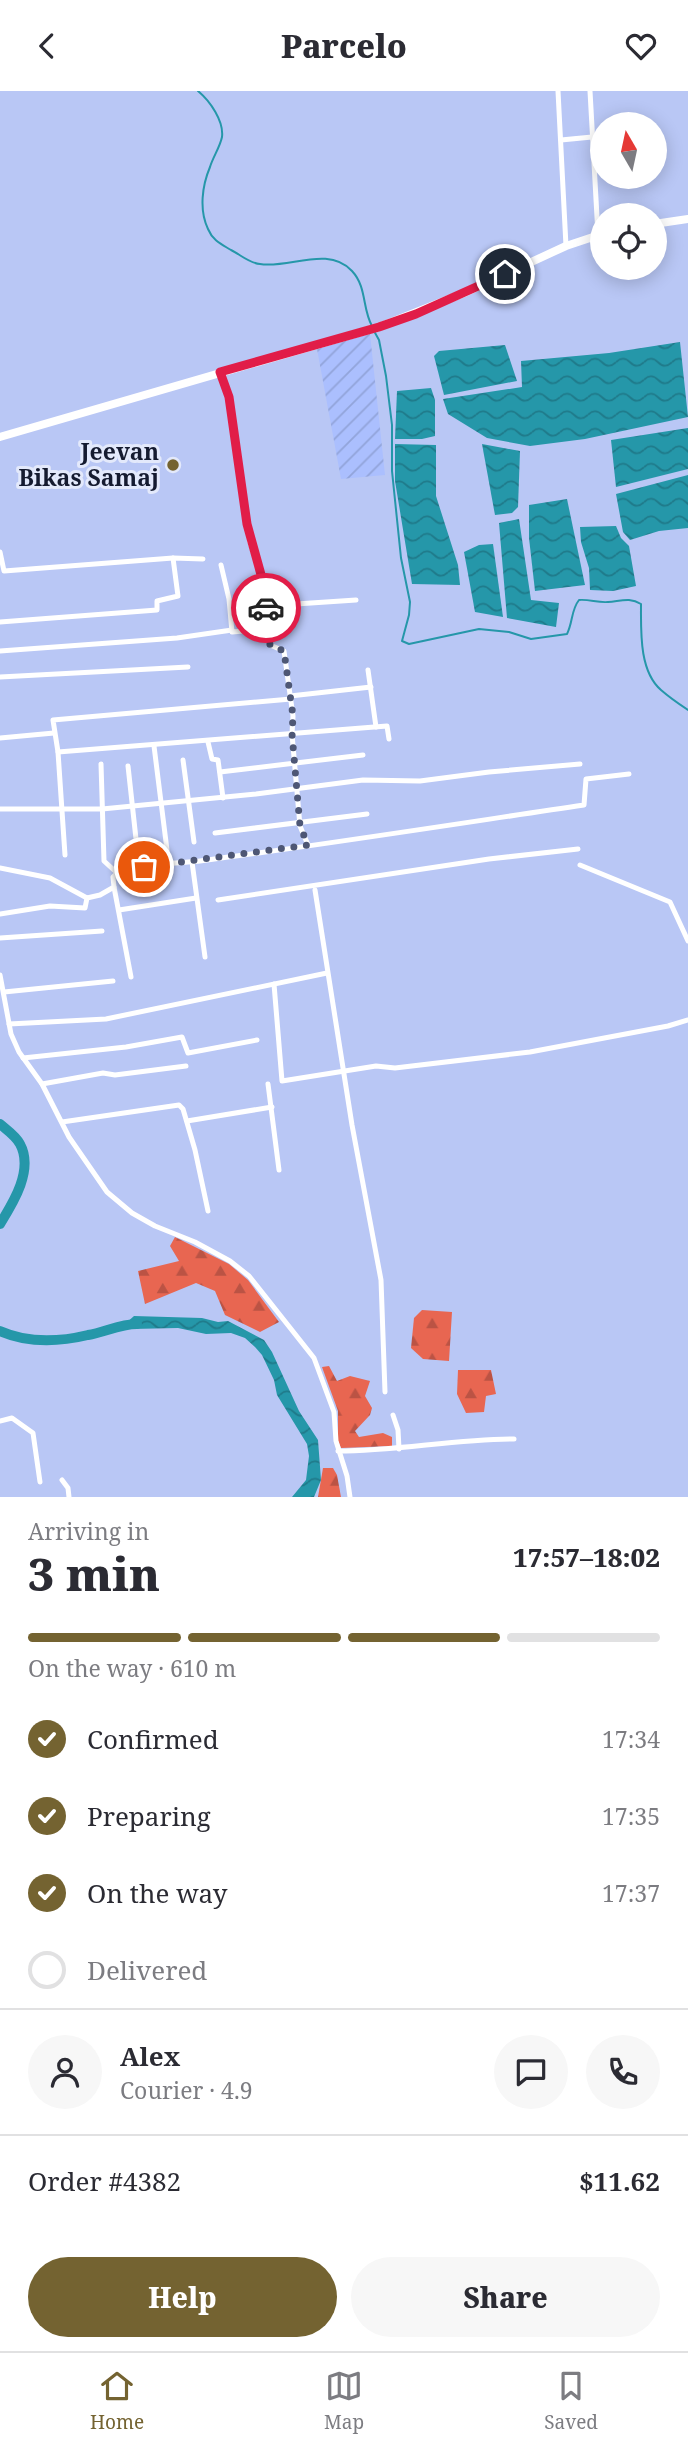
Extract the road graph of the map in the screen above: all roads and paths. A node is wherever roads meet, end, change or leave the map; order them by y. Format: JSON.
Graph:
{"nodes":[{"id":1,"x":558,"y":91,"type":"edge"},
{"id":2,"x":590,"y":91,"type":"edge"},
{"id":3,"x":591,"y":112,"type":"edge"},
{"id":4,"x":590,"y":137,"type":"edge"},
{"id":5,"x":561,"y":140,"type":"junction"},
{"id":6,"x":688,"y":219,"type":"edge"},
{"id":7,"x":667,"y":222,"type":"edge"},
{"id":8,"x":590,"y":238,"type":"edge"},
{"id":9,"x":566,"y":246,"type":"junction"},
{"id":10,"x":220,"y":372,"type":"junction"},
{"id":11,"x":0,"y":437,"type":"edge"},
{"id":12,"x":0,"y":551,"type":"edge"},
{"id":13,"x":173,"y":558,"type":"junction"},
{"id":14,"x":203,"y":559,"type":"dead end"},
{"id":15,"x":221,"y":565,"type":"dead end"},
{"id":16,"x":356,"y":600,"type":"dead end"},
{"id":17,"x":266,"y":606,"type":"junction"},
{"id":18,"x":0,"y":622,"type":"edge"},
{"id":19,"x":268,"y":629,"type":"junction"},
{"id":20,"x":232,"y":630,"type":"junction"},
{"id":21,"x":0,"y":651,"type":"edge"},
{"id":22,"x":188,"y":667,"type":"dead end"},
{"id":23,"x":368,"y":670,"type":"dead end"},
{"id":24,"x":0,"y":677,"type":"edge"},
{"id":25,"x":371,"y":687,"type":"junction"},
{"id":26,"x":291,"y":698,"type":"junction"},
{"id":27,"x":376,"y":727,"type":"junction"},
{"id":28,"x":54,"y":733,"type":"junction"},
{"id":29,"x":292,"y":734,"type":"junction"},
{"id":30,"x":0,"y":738,"type":"edge"},
{"id":31,"x":389,"y":739,"type":"dead end"},
{"id":32,"x":208,"y":741,"type":"junction"},
{"id":33,"x":154,"y":746,"type":"junction"},
{"id":34,"x":58,"y":752,"type":"junction"},
{"id":35,"x":363,"y":755,"type":"dead end"},
{"id":36,"x":183,"y":760,"type":"dead end"},
{"id":37,"x":101,"y":764,"type":"dead end"},
{"id":38,"x":294,"y":764,"type":"junction"},
{"id":39,"x":580,"y":764,"type":"dead end"},
{"id":40,"x":128,"y":766,"type":"dead end"},
{"id":41,"x":219,"y":772,"type":"junction"},
{"id":42,"x":629,"y":774,"type":"dead end"},
{"id":43,"x":298,"y":790,"type":"junction"},
{"id":44,"x":223,"y":798,"type":"junction"},
{"id":45,"x":188,"y":802,"type":"junction"},
{"id":46,"x":160,"y":804,"type":"junction"},
{"id":47,"x":131,"y":806,"type":"junction"},
{"id":48,"x":0,"y":809,"type":"edge"},
{"id":49,"x":102,"y":809,"type":"junction"},
{"id":50,"x":61,"y":810,"type":"junction"},
{"id":51,"x":367,"y":814,"type":"dead end"},
{"id":52,"x":300,"y":822,"type":"junction"},
{"id":53,"x":215,"y":833,"type":"dead end"},
{"id":54,"x":194,"y":842,"type":"dead end"},
{"id":55,"x":308,"y":845,"type":"junction"},
{"id":56,"x":578,"y":849,"type":"dead end"},
{"id":57,"x":167,"y":850,"type":"dead end"},
{"id":58,"x":65,"y":855,"type":"dead end"},
{"id":59,"x":192,"y":862,"type":"junction"},
{"id":60,"x":580,"y":865,"type":"dead end"},
{"id":61,"x":144,"y":867,"type":"junction"},
{"id":62,"x":0,"y":868,"type":"edge"},
{"id":63,"x":116,"y":872,"type":"junction"},
{"id":64,"x":114,"y":887,"type":"junction"},
{"id":65,"x":315,"y":890,"type":"dead end"},
{"id":66,"x":87,"y":898,"type":"junction"},
{"id":67,"x":195,"y":898,"type":"junction"},
{"id":68,"x":218,"y":900,"type":"dead end"},
{"id":69,"x":118,"y":910,"type":"junction"},
{"id":70,"x":0,"y":914,"type":"edge"},
{"id":71,"x":102,"y":931,"type":"dead end"},
{"id":72,"x":0,"y":938,"type":"edge"},
{"id":73,"x":688,"y":941,"type":"edge"},
{"id":74,"x":205,"y":957,"type":"dead end"},
{"id":75,"x":327,"y":974,"type":"junction"},
{"id":76,"x":0,"y":975,"type":"edge"},
{"id":77,"x":131,"y":977,"type":"dead end"},
{"id":78,"x":113,"y":981,"type":"dead end"},
{"id":79,"x":274,"y":985,"type":"junction"},
{"id":80,"x":4,"y":992,"type":"junction"},
{"id":81,"x":3,"y":1002,"type":"edge"},
{"id":82,"x":688,"y":1020,"type":"edge"},
{"id":83,"x":9,"y":1024,"type":"junction"},
{"id":84,"x":257,"y":1040,"type":"dead end"},
{"id":85,"x":23,"y":1058,"type":"junction"},
{"id":86,"x":187,"y":1066,"type":"dead end"},
{"id":87,"x":343,"y":1071,"type":"junction"},
{"id":88,"x":43,"y":1084,"type":"junction"},
{"id":89,"x":268,"y":1084,"type":"dead end"},
{"id":90,"x":272,"y":1107,"type":"junction"},
{"id":91,"x":187,"y":1121,"type":"junction"},
{"id":92,"x":62,"y":1122,"type":"junction"},
{"id":93,"x":279,"y":1170,"type":"dead end"},
{"id":94,"x":208,"y":1211,"type":"dead end"},
{"id":95,"x":385,"y":1392,"type":"dead end"},
{"id":96,"x":393,"y":1415,"type":"dead end"},
{"id":97,"x":0,"y":1420,"type":"edge"},
{"id":98,"x":514,"y":1439,"type":"dead end"},
{"id":99,"x":399,"y":1449,"type":"junction"},
{"id":100,"x":338,"y":1451,"type":"junction"},
{"id":101,"x":62,"y":1480,"type":"dead end"},
{"id":102,"x":40,"y":1482,"type":"dead end"},
{"id":103,"x":69,"y":1497,"type":"edge"},
{"id":104,"x":350,"y":1497,"type":"edge"}],
"edges":[{"from":1,"to":5,"type":"street"},
{"from":2,"to":3,"type":"street"},
{"from":4,"to":5,"type":"street"},
{"from":5,"to":9,"type":"street"},
{"from":6,"to":7,"type":"main road"},
{"from":8,"to":9,"type":"main road"},
{"from":9,"to":10,"type":"main road"},
{"from":10,"to":11,"type":"main road"},
{"from":10,"to":17,"type":"street"},
{"from":12,"to":13,"type":"street"},
{"from":13,"to":14,"type":"street"},
{"from":13,"to":18,"type":"street"},
{"from":15,"to":20,"type":"street"},
{"from":16,"to":17,"type":"street"},
{"from":17,"to":19,"type":"street"},
{"from":19,"to":20,"type":"street"},
{"from":19,"to":26,"type":"street"},
{"from":20,"to":21,"type":"street"},
{"from":22,"to":24,"type":"street"},
{"from":23,"to":25,"type":"street"},
{"from":25,"to":26,"type":"street"},
{"from":25,"to":27,"type":"street"},
{"from":26,"to":28,"type":"street"},
{"from":26,"to":29,"type":"street"},
{"from":27,"to":29,"type":"street"},
{"from":27,"to":31,"type":"street"},
{"from":28,"to":30,"type":"street"},
{"from":28,"to":34,"type":"street"},
{"from":29,"to":32,"type":"street"},
{"from":29,"to":38,"type":"street"},
{"from":32,"to":33,"type":"street"},
{"from":32,"to":41,"type":"street"},
{"from":33,"to":34,"type":"street"},
{"from":33,"to":46,"type":"street"},
{"from":34,"to":50,"type":"street"},
{"from":35,"to":38,"type":"street"},
{"from":36,"to":45,"type":"street"},
{"from":37,"to":49,"type":"street"},
{"from":38,"to":41,"type":"street"},
{"from":38,"to":43,"type":"street"},
{"from":39,"to":43,"type":"street"},
{"from":40,"to":47,"type":"street"},
{"from":41,"to":44,"type":"street"},
{"from":42,"to":55,"type":"street"},
{"from":43,"to":44,"type":"street"},
{"from":43,"to":52,"type":"street"},
{"from":44,"to":45,"type":"street"},
{"from":45,"to":46,"type":"street"},
{"from":45,"to":54,"type":"street"},
{"from":46,"to":47,"type":"street"},
{"from":46,"to":57,"type":"street"},
{"from":47,"to":49,"type":"street"},
{"from":47,"to":61,"type":"street"},
{"from":48,"to":50,"type":"street"},
{"from":49,"to":50,"type":"street"},
{"from":49,"to":63,"type":"street"},
{"from":50,"to":58,"type":"street"},
{"from":51,"to":52,"type":"street"},
{"from":52,"to":53,"type":"street"},
{"from":52,"to":55,"type":"street"},
{"from":55,"to":59,"type":"street"},
{"from":56,"to":68,"type":"street"},
{"from":59,"to":61,"type":"street"},
{"from":59,"to":67,"type":"street"},
{"from":60,"to":73,"type":"street"},
{"from":61,"to":63,"type":"street"},
{"from":62,"to":66,"type":"street"},
{"from":63,"to":64,"type":"street"},
{"from":64,"to":66,"type":"street"},
{"from":64,"to":69,"type":"street"},
{"from":65,"to":75,"type":"street"},
{"from":66,"to":70,"type":"street"},
{"from":67,"to":69,"type":"street"},
{"from":67,"to":74,"type":"street"},
{"from":69,"to":77,"type":"street"},
{"from":71,"to":72,"type":"street"},
{"from":75,"to":79,"type":"street"},
{"from":75,"to":87,"type":"street"},
{"from":76,"to":80,"type":"street"},
{"from":78,"to":80,"type":"street"},
{"from":79,"to":83,"type":"street"},
{"from":79,"to":87,"type":"street"},
{"from":80,"to":81,"type":"street"},
{"from":81,"to":83,"type":"street"},
{"from":82,"to":87,"type":"street"},
{"from":83,"to":85,"type":"street"},
{"from":84,"to":85,"type":"street"},
{"from":85,"to":88,"type":"street"},
{"from":86,"to":88,"type":"street"},
{"from":87,"to":95,"type":"street"},
{"from":88,"to":92,"type":"street"},
{"from":89,"to":90,"type":"street"},
{"from":90,"to":91,"type":"street"},
{"from":90,"to":93,"type":"street"},
{"from":91,"to":92,"type":"street"},
{"from":91,"to":94,"type":"street"},
{"from":92,"to":100,"type":"street"},
{"from":96,"to":99,"type":"street"},
{"from":97,"to":102,"type":"street"},
{"from":98,"to":99,"type":"street"},
{"from":99,"to":100,"type":"street"},
{"from":100,"to":104,"type":"street"},
{"from":101,"to":103,"type":"street"}]}
